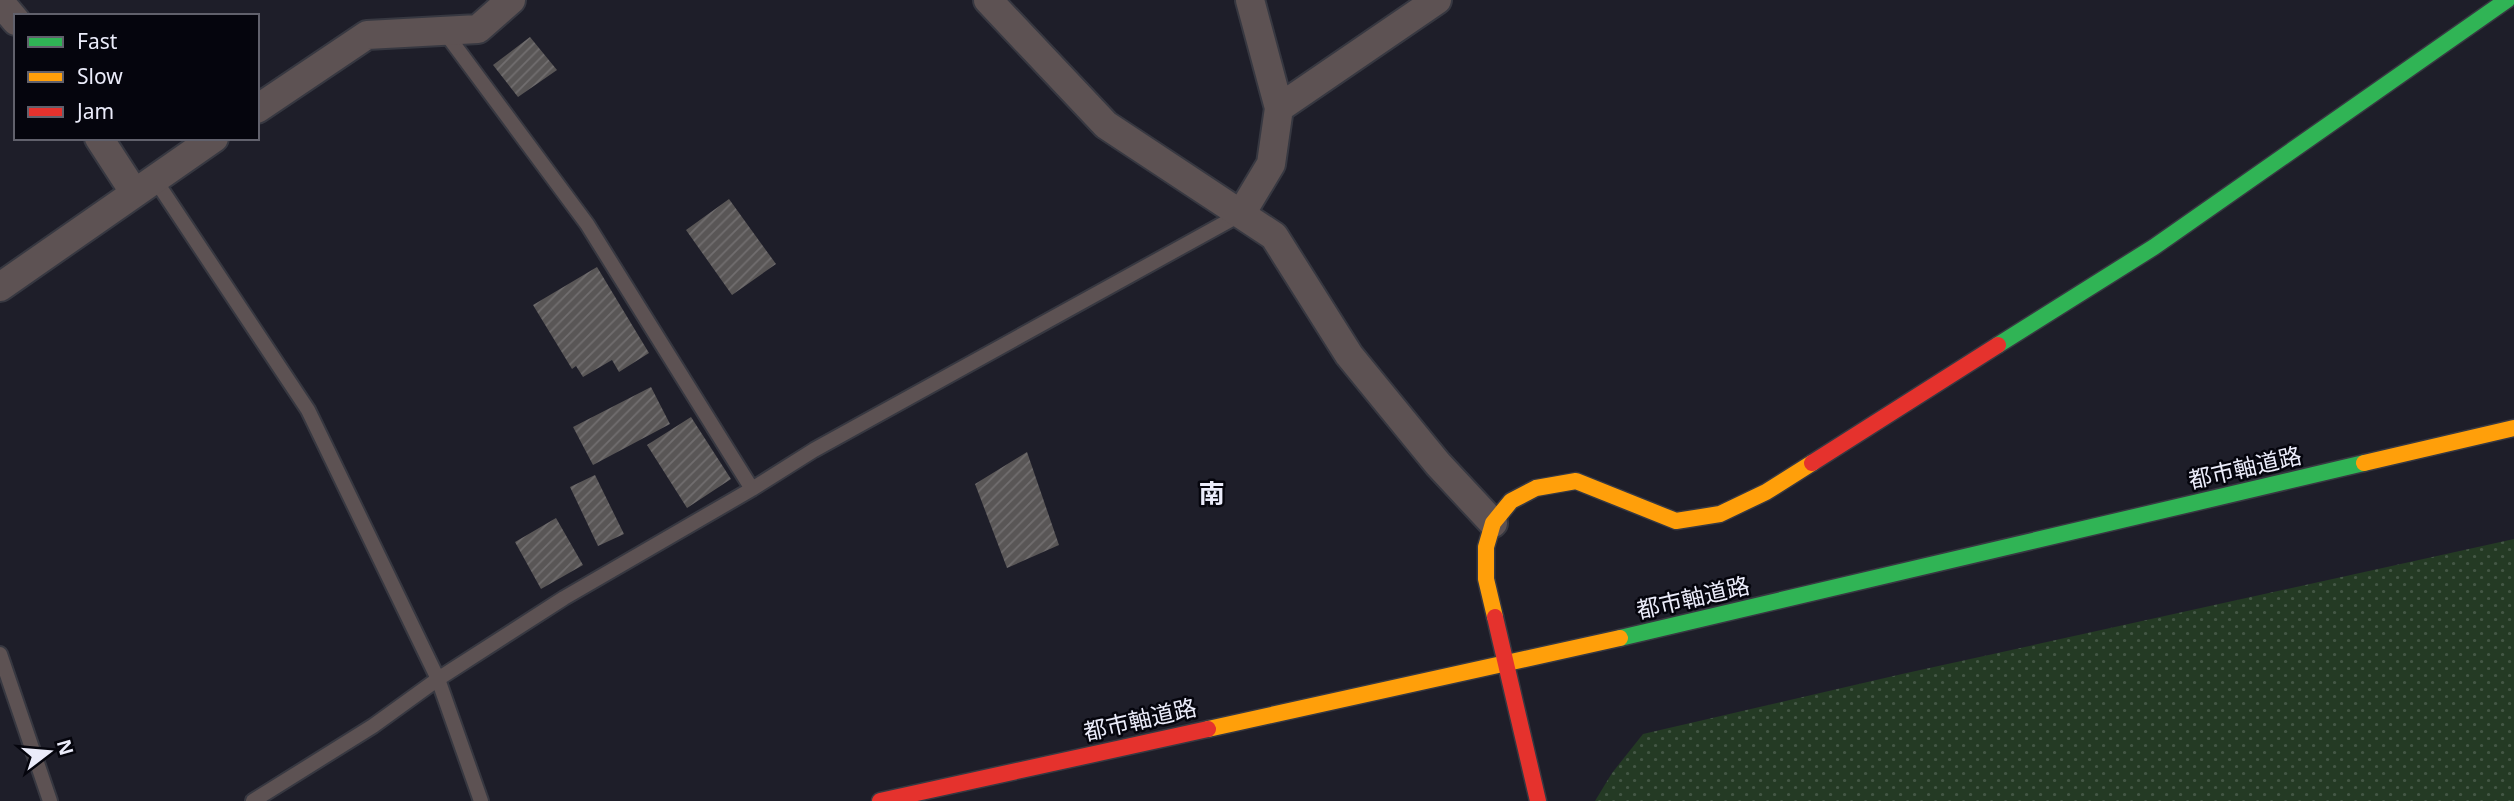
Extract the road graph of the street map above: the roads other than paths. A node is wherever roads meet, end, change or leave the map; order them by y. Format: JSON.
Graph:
{"nodes":[{"id":1,"x":511,"y":0,"type":"edge"},
{"id":2,"x":988,"y":0,"type":"edge"},
{"id":3,"x":1250,"y":0,"type":"edge"},
{"id":4,"x":1437,"y":0,"type":"edge"},
{"id":5,"x":2507,"y":0,"type":"edge"},
{"id":6,"x":0,"y":2,"type":"edge"},
{"id":7,"x":14,"y":19,"type":"edge"},
{"id":8,"x":444,"y":31,"type":"junction"},
{"id":9,"x":259,"y":108,"type":"edge"},
{"id":10,"x":1279,"y":108,"type":"junction"},
{"id":11,"x":101,"y":140,"type":"edge"},
{"id":12,"x":211,"y":140,"type":"edge"},
{"id":13,"x":144,"y":185,"type":"junction"},
{"id":14,"x":1241,"y":214,"type":"junction"},
{"id":15,"x":0,"y":287,"type":"edge"},
{"id":16,"x":2514,"y":428,"type":"edge"},
{"id":17,"x":752,"y":489,"type":"junction"},
{"id":18,"x":1493,"y":523,"type":"junction"},
{"id":19,"x":0,"y":654,"type":"edge"},
{"id":20,"x":1504,"y":662,"type":"junction"},
{"id":21,"x":438,"y":678,"type":"junction"},
{"id":22,"x":50,"y":801,"type":"edge"},
{"id":23,"x":253,"y":801,"type":"edge"},
{"id":24,"x":481,"y":801,"type":"edge"},
{"id":25,"x":880,"y":801,"type":"edge"},
{"id":26,"x":1538,"y":801,"type":"edge"}],
"edges":[{"from":1,"to":8,"type":"street"},
{"from":2,"to":14,"type":"street"},
{"from":3,"to":10,"type":"street"},
{"from":4,"to":10,"type":"street"},
{"from":5,"to":18,"type":"street"},
{"from":6,"to":7,"type":"street"},
{"from":8,"to":9,"type":"street"},
{"from":8,"to":17,"type":"lane"},
{"from":10,"to":14,"type":"street"},
{"from":11,"to":13,"type":"street"},
{"from":12,"to":13,"type":"street"},
{"from":13,"to":15,"type":"street"},
{"from":13,"to":21,"type":"lane"},
{"from":14,"to":17,"type":"lane"},
{"from":14,"to":18,"type":"street"},
{"from":16,"to":20,"type":"street","name":"都市軸道路"},
{"from":17,"to":21,"type":"lane"},
{"from":18,"to":20,"type":"street"},
{"from":19,"to":22,"type":"lane"},
{"from":20,"to":25,"type":"street","name":"都市軸道路"},
{"from":20,"to":26,"type":"street"},
{"from":21,"to":23,"type":"lane"},
{"from":21,"to":24,"type":"lane"}]}
